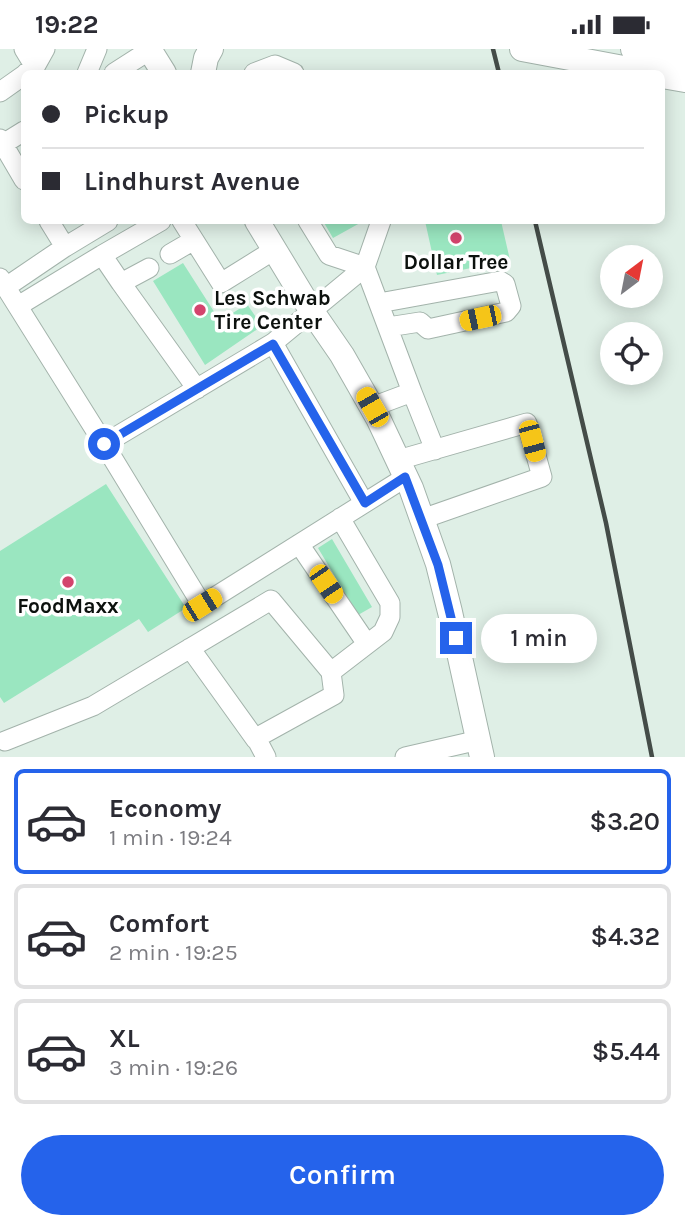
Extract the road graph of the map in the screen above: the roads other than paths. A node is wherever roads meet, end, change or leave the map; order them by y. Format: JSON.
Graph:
{"nodes":[{"id":1,"x":24,"y":49,"type":"edge"},
{"id":2,"x":45,"y":49,"type":"edge"},
{"id":3,"x":97,"y":49,"type":"edge"},
{"id":4,"x":152,"y":49,"type":"edge"},
{"id":5,"x":211,"y":49,"type":"edge"},
{"id":6,"x":522,"y":49,"type":"edge"},
{"id":7,"x":633,"y":49,"type":"edge"},
{"id":8,"x":685,"y":58,"type":"edge"},
{"id":9,"x":29,"y":70,"type":"edge"},
{"id":10,"x":30,"y":70,"type":"edge"},
{"id":11,"x":88,"y":70,"type":"edge"},
{"id":12,"x":119,"y":70,"type":"edge"},
{"id":13,"x":162,"y":70,"type":"edge"},
{"id":14,"x":204,"y":70,"type":"edge"},
{"id":15,"x":262,"y":70,"type":"edge"},
{"id":16,"x":287,"y":70,"type":"edge"},
{"id":17,"x":634,"y":70,"type":"edge"},
{"id":18,"x":665,"y":77,"type":"edge"},
{"id":19,"x":21,"y":78,"type":"edge"},
{"id":20,"x":685,"y":80,"type":"edge"},
{"id":21,"x":0,"y":92,"type":"edge"},
{"id":22,"x":21,"y":133,"type":"edge"},
{"id":23,"x":1,"y":143,"type":"edge"},
{"id":24,"x":21,"y":175,"type":"edge"},
{"id":25,"x":51,"y":224,"type":"edge"},
{"id":26,"x":102,"y":224,"type":"edge"},
{"id":27,"x":156,"y":224,"type":"edge"},
{"id":28,"x":184,"y":224,"type":"edge"},
{"id":29,"x":259,"y":224,"type":"edge"},
{"id":30,"x":310,"y":224,"type":"edge"},
{"id":31,"x":380,"y":224,"type":"edge"},
{"id":32,"x":194,"y":240,"type":"junction"},
{"id":33,"x":65,"y":247,"type":"junction"},
{"id":34,"x":274,"y":250,"type":"junction"},
{"id":35,"x":170,"y":254,"type":"dead end"},
{"id":36,"x":102,"y":255,"type":"junction"},
{"id":37,"x":365,"y":267,"type":"junction"},
{"id":38,"x":149,"y":268,"type":"dead end"},
{"id":39,"x":3,"y":283,"type":"edge"},
{"id":40,"x":121,"y":283,"type":"junction"},
{"id":41,"x":379,"y":303,"type":"junction"},
{"id":42,"x":18,"y":306,"type":"junction"},
{"id":43,"x":310,"y":310,"type":"junction"},
{"id":44,"x":388,"y":327,"type":"junction"},
{"id":45,"x":273,"y":344,"type":"junction"},
{"id":46,"x":197,"y":389,"type":"junction"},
{"id":47,"x":412,"y":392,"type":"junction"},
{"id":48,"x":372,"y":407,"type":"junction"},
{"id":49,"x":104,"y":444,"type":"junction"},
{"id":50,"x":435,"y":450,"type":"junction"},
{"id":51,"x":402,"y":469,"type":"junction"},
{"id":52,"x":365,"y":503,"type":"junction"},
{"id":53,"x":340,"y":518,"type":"junction"},
{"id":54,"x":422,"y":519,"type":"junction"},
{"id":55,"x":299,"y":544,"type":"junction"},
{"id":56,"x":367,"y":644,"type":"junction"},
{"id":57,"x":190,"y":648,"type":"junction"},
{"id":58,"x":331,"y":672,"type":"junction"},
{"id":59,"x":6,"y":744,"type":"edge"},
{"id":60,"x":261,"y":748,"type":"edge"},
{"id":61,"x":480,"y":748,"type":"edge"},
{"id":62,"x":405,"y":757,"type":"edge"}],
"edges":[{"from":1,"to":9,"type":"street"},
{"from":2,"to":10,"type":"street"},
{"from":3,"to":11,"type":"street"},
{"from":4,"to":12,"type":"street"},
{"from":4,"to":13,"type":"main road"},
{"from":5,"to":14,"type":"main road"},
{"from":6,"to":17,"type":"main road"},
{"from":7,"to":8,"type":"main road"},
{"from":15,"to":16,"type":"street"},
{"from":18,"to":20,"type":"main road"},
{"from":19,"to":21,"type":"street"},
{"from":22,"to":23,"type":"street"},
{"from":23,"to":24,"type":"street"},
{"from":25,"to":33,"type":"street"},
{"from":26,"to":33,"type":"street"},
{"from":27,"to":36,"type":"street"},
{"from":28,"to":32,"type":"street"},
{"from":29,"to":34,"type":"main road"},
{"from":30,"to":37,"type":"street"},
{"from":31,"to":37,"type":"street"},
{"from":32,"to":34,"type":"street"},
{"from":32,"to":35,"type":"street"},
{"from":33,"to":39,"type":"street"},
{"from":34,"to":43,"type":"main road"},
{"from":36,"to":40,"type":"street"},
{"from":36,"to":42,"type":"street"},
{"from":37,"to":41,"type":"street"},
{"from":37,"to":43,"type":"street"},
{"from":38,"to":40,"type":"street"},
{"from":39,"to":42,"type":"street"},
{"from":40,"to":46,"type":"street"},
{"from":41,"to":44,"type":"street"},
{"from":41,"to":44,"type":"street"},
{"from":42,"to":49,"type":"street"},
{"from":43,"to":45,"type":"street"},
{"from":43,"to":48,"type":"main road"},
{"from":44,"to":47,"type":"street"},
{"from":45,"to":46,"type":"street"},
{"from":45,"to":52,"type":"street"},
{"from":46,"to":49,"type":"street"},
{"from":47,"to":48,"type":"street"},
{"from":47,"to":50,"type":"street"},
{"from":48,"to":51,"type":"main road"},
{"from":49,"to":55,"type":"street"},
{"from":50,"to":51,"type":"street"},
{"from":50,"to":54,"type":"street"},
{"from":51,"to":52,"type":"street"},
{"from":51,"to":54,"type":"main road"},
{"from":52,"to":53,"type":"street"},
{"from":53,"to":55,"type":"street"},
{"from":53,"to":56,"type":"street"},
{"from":54,"to":61,"type":"main road"},
{"from":55,"to":56,"type":"street"},
{"from":56,"to":58,"type":"street"},
{"from":57,"to":58,"type":"street"},
{"from":57,"to":59,"type":"street"},
{"from":57,"to":60,"type":"street"},
{"from":58,"to":60,"type":"street"},
{"from":61,"to":62,"type":"street"}]}
